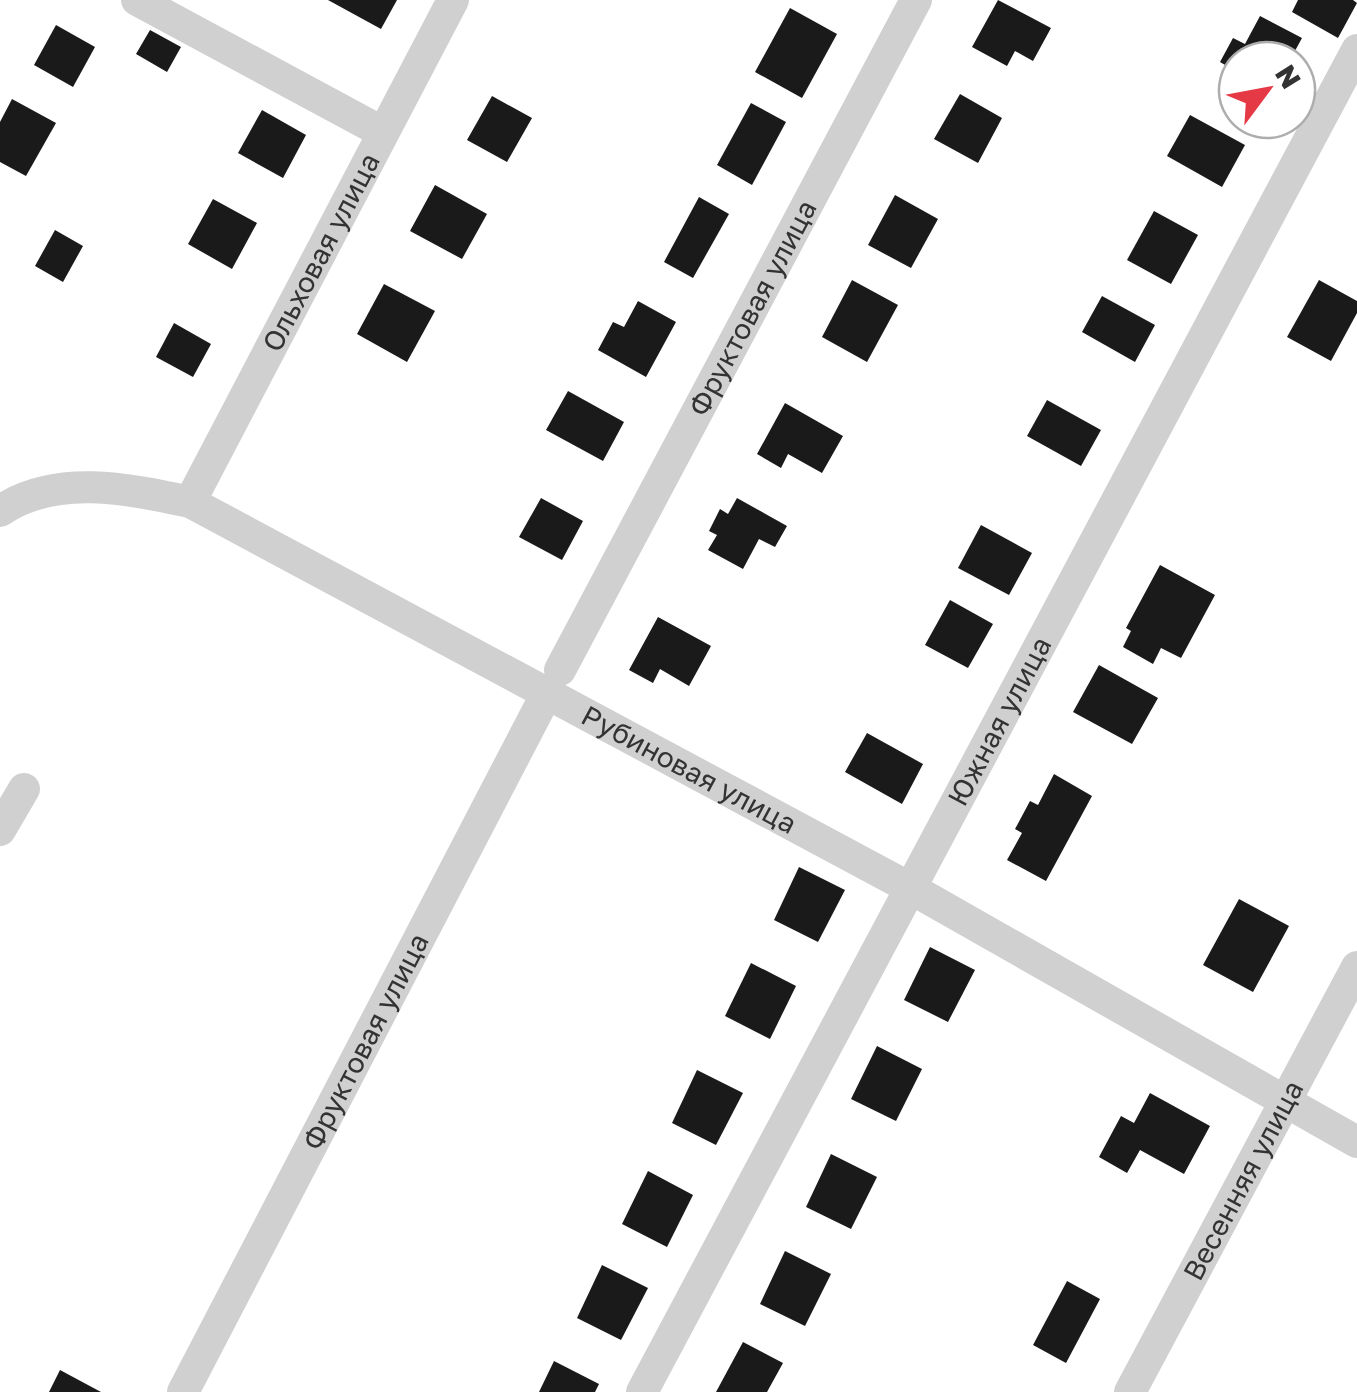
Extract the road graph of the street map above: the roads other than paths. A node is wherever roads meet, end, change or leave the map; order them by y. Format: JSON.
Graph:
{"nodes":[{"id":1,"x":137,"y":0,"type":"edge"},
{"id":2,"x":453,"y":0,"type":"edge"},
{"id":3,"x":916,"y":0,"type":"edge"},
{"id":4,"x":1357,"y":50,"type":"edge"},
{"id":5,"x":382,"y":132,"type":"junction"},
{"id":6,"x":190,"y":502,"type":"junction"},
{"id":7,"x":0,"y":511,"type":"edge"},
{"id":8,"x":553,"y":682,"type":"junction"},
{"id":9,"x":24,"y":788,"type":"dead end"},
{"id":10,"x":0,"y":830,"type":"edge"},
{"id":11,"x":910,"y":888,"type":"junction"},
{"id":12,"x":1357,"y":967,"type":"edge"},
{"id":13,"x":1285,"y":1102,"type":"junction"},
{"id":14,"x":1357,"y":1142,"type":"edge"},
{"id":15,"x":182,"y":1392,"type":"edge"},
{"id":16,"x":642,"y":1392,"type":"edge"},
{"id":17,"x":1130,"y":1392,"type":"edge"}],
"edges":[{"from":1,"to":5,"type":"street"},
{"from":2,"to":5,"type":"street","name":"Ольховая улица"},
{"from":3,"to":8,"type":"street","name":"Фруктовая улица"},
{"from":4,"to":11,"type":"street","name":"Южная улица"},
{"from":5,"to":6,"type":"street","name":"Ольховая улица"},
{"from":6,"to":7,"type":"street","name":"Рубиновая улица"},
{"from":6,"to":8,"type":"street","name":"Рубиновая улица"},
{"from":8,"to":11,"type":"street","name":"Рубиновая улица"},
{"from":8,"to":15,"type":"street","name":"Фруктовая улица"},
{"from":9,"to":10,"type":"street"},
{"from":11,"to":13,"type":"street","name":"Рубиновая улица"},
{"from":11,"to":16,"type":"street","name":"Южная улица"},
{"from":12,"to":13,"type":"street","name":"Весенняя улица"},
{"from":13,"to":14,"type":"street","name":"Рубиновая улица"},
{"from":13,"to":17,"type":"street","name":"Весенняя улица"}]}
